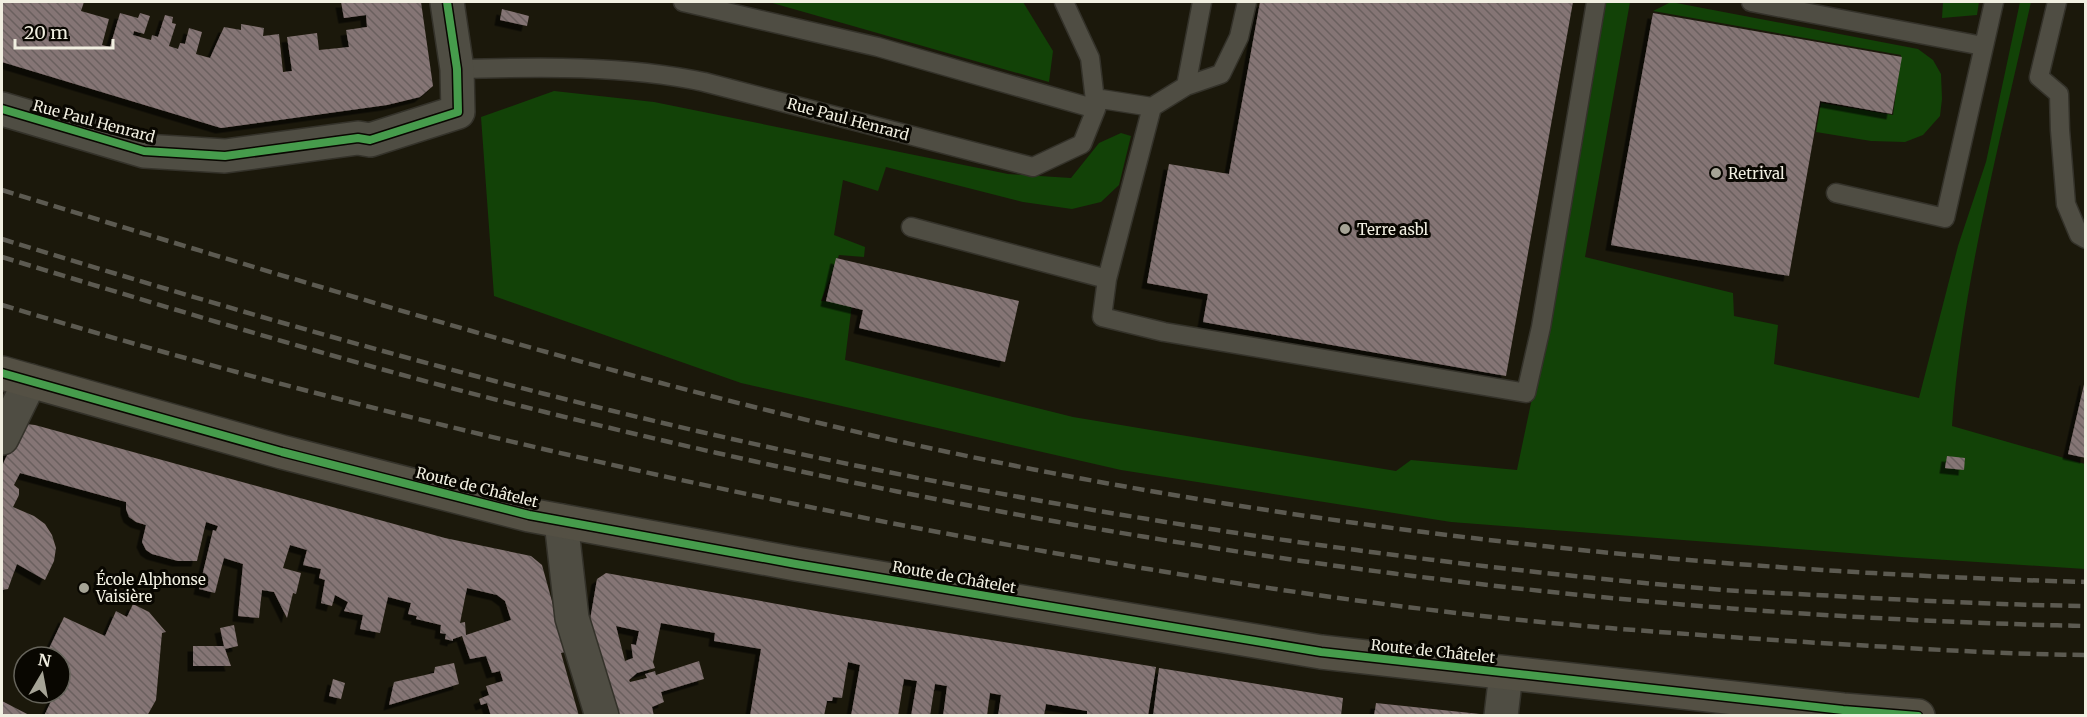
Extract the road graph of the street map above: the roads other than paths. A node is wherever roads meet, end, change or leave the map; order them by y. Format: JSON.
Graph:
{"nodes":[{"id":1,"x":447,"y":2,"type":"edge"},
{"id":2,"x":683,"y":2,"type":"edge"},
{"id":3,"x":1064,"y":2,"type":"edge"},
{"id":4,"x":1202,"y":2,"type":"edge"},
{"id":5,"x":1247,"y":2,"type":"edge"},
{"id":6,"x":1596,"y":2,"type":"edge"},
{"id":7,"x":1751,"y":2,"type":"edge"},
{"id":8,"x":1994,"y":2,"type":"edge"},
{"id":9,"x":2057,"y":2,"type":"edge"},
{"id":10,"x":1983,"y":46,"type":"junction"},
{"id":11,"x":457,"y":69,"type":"junction"},
{"id":12,"x":1186,"y":86,"type":"junction"},
{"id":13,"x":1095,"y":103,"type":"junction"},
{"id":14,"x":1152,"y":107,"type":"junction"},
{"id":15,"x":2,"y":109,"type":"edge"},
{"id":16,"x":1836,"y":193,"type":"dead end"},
{"id":17,"x":910,"y":226,"type":"dead end"},
{"id":18,"x":2085,"y":238,"type":"edge"},
{"id":19,"x":1107,"y":279,"type":"junction"},
{"id":20,"x":16,"y":377,"type":"edge"},
{"id":21,"x":2,"y":438,"type":"edge"},
{"id":22,"x":561,"y":521,"type":"junction"},
{"id":23,"x":1506,"y":673,"type":"junction"},
{"id":24,"x":602,"y":716,"type":"edge"},
{"id":25,"x":1501,"y":716,"type":"edge"},
{"id":26,"x":1918,"y":716,"type":"edge"}],
"edges":[{"from":1,"to":11,"type":"street"},
{"from":2,"to":13,"type":"lane"},
{"from":3,"to":13,"type":"lane","name":"Rue Paul Henrard"},
{"from":4,"to":12,"type":"lane"},
{"from":5,"to":12,"type":"lane"},
{"from":6,"to":19,"type":"lane"},
{"from":7,"to":10,"type":"lane"},
{"from":8,"to":10,"type":"lane"},
{"from":9,"to":18,"type":"lane"},
{"from":10,"to":16,"type":"lane"},
{"from":11,"to":13,"type":"lane","name":"Rue Paul Henrard"},
{"from":11,"to":15,"type":"street","name":"Rue Paul Henrard"},
{"from":12,"to":14,"type":"lane"},
{"from":13,"to":14,"type":"lane"},
{"from":14,"to":19,"type":"lane"},
{"from":17,"to":19,"type":"lane"},
{"from":20,"to":21,"type":"street"},
{"from":20,"to":22,"type":"main road","name":"Route de Châtelet"},
{"from":22,"to":23,"type":"main road","name":"Route de Châtelet"},
{"from":22,"to":24,"type":"street"},
{"from":23,"to":25,"type":"street"},
{"from":23,"to":26,"type":"main road","name":"Route de Châtelet"}]}
